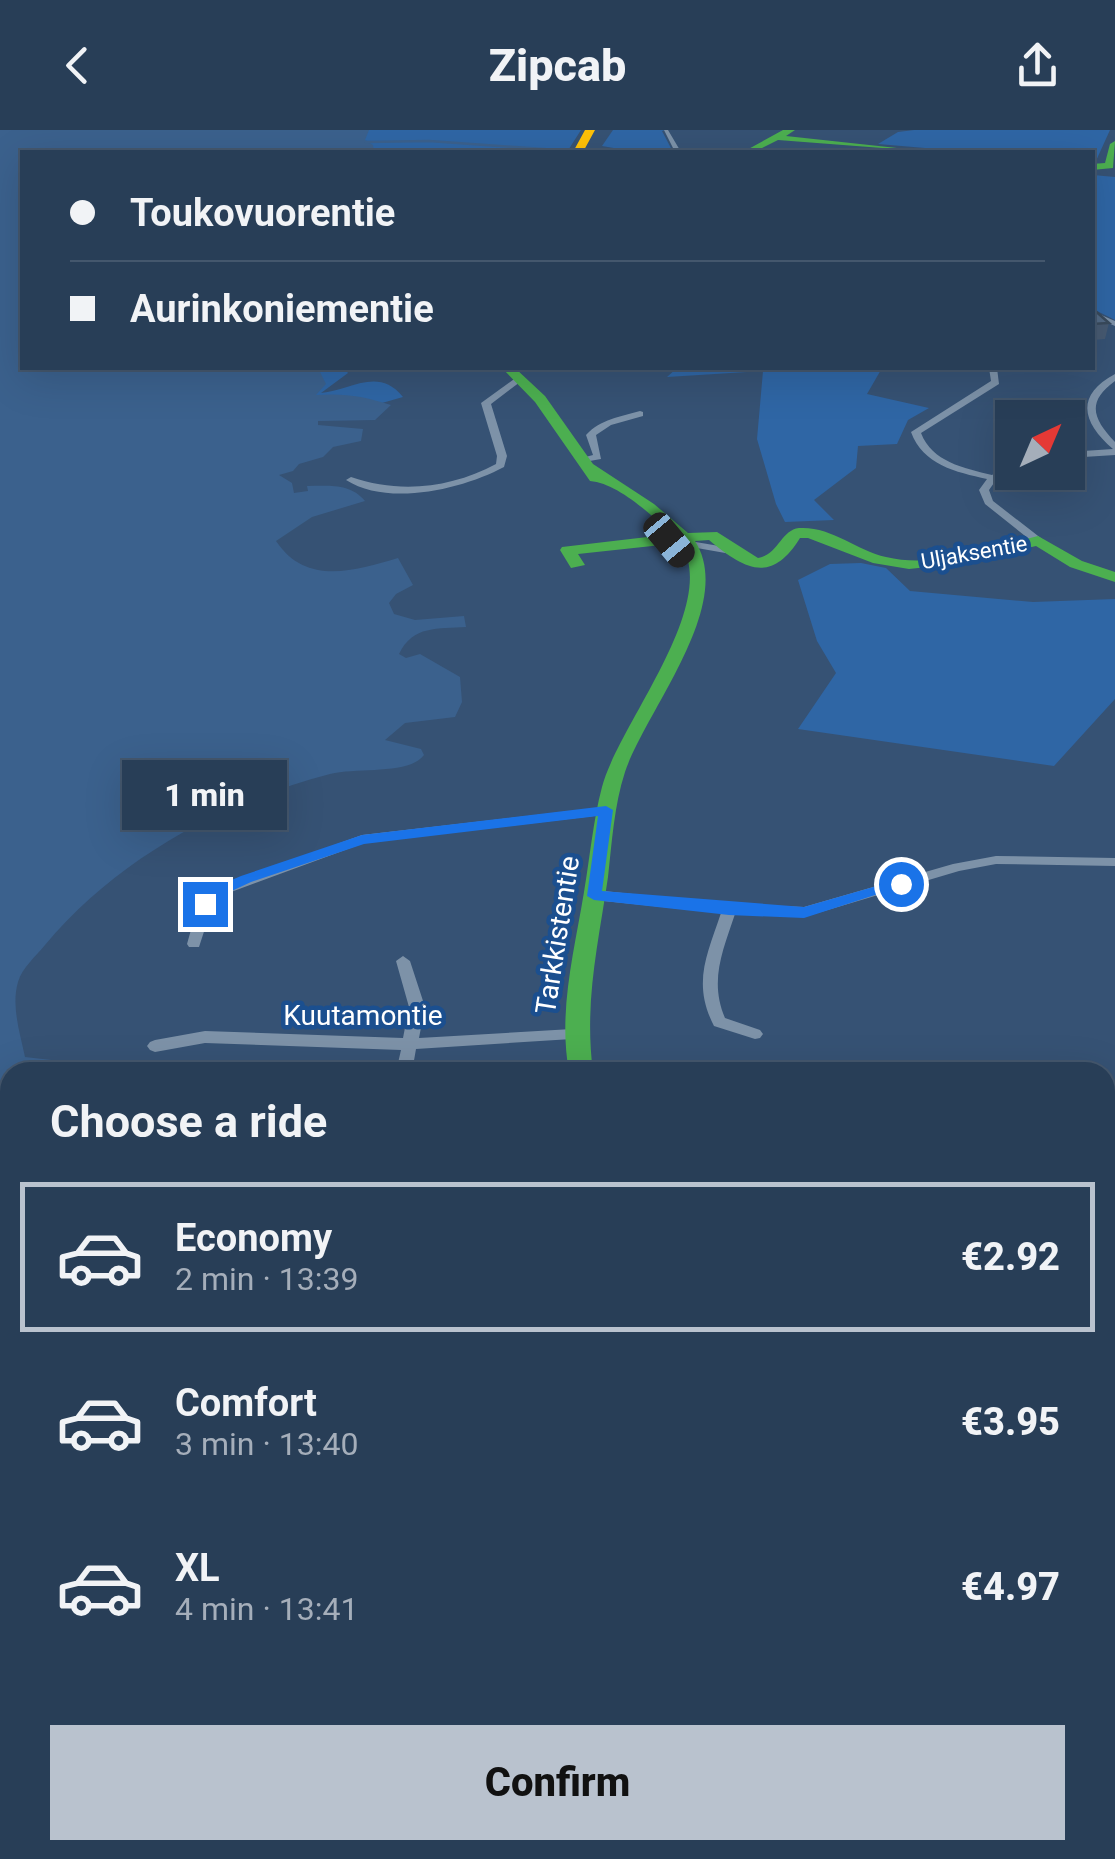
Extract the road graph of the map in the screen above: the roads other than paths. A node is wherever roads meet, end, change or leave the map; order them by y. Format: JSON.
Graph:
{"nodes":[{"id":1,"x":785,"y":134,"type":"edge"},
{"id":2,"x":1115,"y":144,"type":"edge"},
{"id":3,"x":752,"y":150,"type":"edge"},
{"id":4,"x":913,"y":150,"type":"edge"},
{"id":5,"x":1099,"y":167,"type":"edge"},
{"id":6,"x":993,"y":370,"type":"edge"},
{"id":7,"x":514,"y":373,"type":"edge"},
{"id":8,"x":1115,"y":377,"type":"edge"},
{"id":9,"x":640,"y":414,"type":"dead end"},
{"id":10,"x":1115,"y":449,"type":"edge"},
{"id":11,"x":1085,"y":452,"type":"edge"},
{"id":12,"x":584,"y":464,"type":"junction"},
{"id":13,"x":993,"y":478,"type":"joint"},
{"id":14,"x":350,"y":480,"type":"dead end"},
{"id":15,"x":679,"y":540,"type":"junction"},
{"id":16,"x":1038,"y":541,"type":"junction"},
{"id":17,"x":577,"y":565,"type":"dead end"},
{"id":18,"x":1115,"y":577,"type":"edge"},
{"id":19,"x":606,"y":810,"type":"junction"},
{"id":20,"x":1115,"y":862,"type":"edge"},
{"id":21,"x":594,"y":896,"type":"junction"},
{"id":22,"x":729,"y":910,"type":"junction"},
{"id":23,"x":194,"y":944,"type":"dead end"},
{"id":24,"x":403,"y":961,"type":"dead end"},
{"id":25,"x":572,"y":1034,"type":"junction"},
{"id":26,"x":754,"y":1034,"type":"dead end"},
{"id":27,"x":412,"y":1042,"type":"junction"},
{"id":28,"x":155,"y":1046,"type":"dead end"},
{"id":29,"x":407,"y":1062,"type":"edge"},
{"id":30,"x":579,"y":1062,"type":"edge"}],
"edges":[{"from":1,"to":3,"type":"street"},
{"from":1,"to":4,"type":"street"},
{"from":2,"to":5,"type":"street"},
{"from":6,"to":13,"type":"street"},
{"from":7,"to":12,"type":"street","name":"Tarkkistentie"},
{"from":7,"to":14,"type":"street"},
{"from":8,"to":10,"type":"street"},
{"from":9,"to":12,"type":"street"},
{"from":10,"to":11,"type":"street"},
{"from":12,"to":15,"type":"street","name":"Tarkkistentie"},
{"from":13,"to":16,"type":"street"},
{"from":15,"to":16,"type":"street","name":"Uljaksentie"},
{"from":15,"to":17,"type":"street"},
{"from":15,"to":19,"type":"street","name":"Tarkkistentie"},
{"from":16,"to":18,"type":"street","name":"Uljaksentie"},
{"from":19,"to":21,"type":"street","name":"Tarkkistentie"},
{"from":19,"to":23,"type":"street"},
{"from":20,"to":22,"type":"street"},
{"from":21,"to":22,"type":"street"},
{"from":21,"to":25,"type":"street","name":"Tarkkistentie"},
{"from":22,"to":26,"type":"street"},
{"from":24,"to":27,"type":"street"},
{"from":25,"to":27,"type":"street","name":"Kuutamontie"},
{"from":25,"to":30,"type":"street","name":"Tarkkistentie"},
{"from":27,"to":28,"type":"street","name":"Kuutamontie"},
{"from":27,"to":29,"type":"street"}]}
